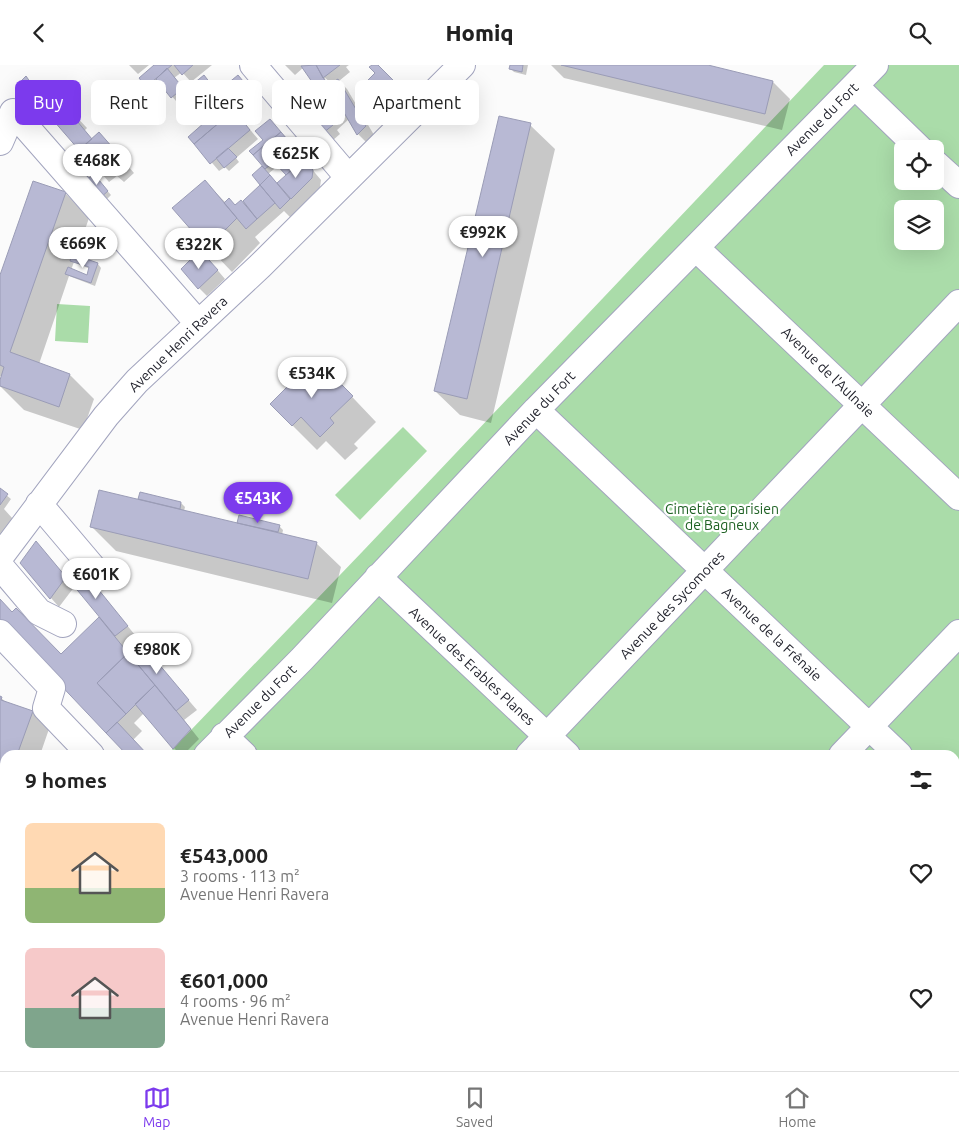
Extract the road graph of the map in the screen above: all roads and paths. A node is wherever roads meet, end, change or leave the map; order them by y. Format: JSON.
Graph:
{"nodes":[{"id":1,"x":253,"y":65,"type":"edge"},
{"id":2,"x":462,"y":65,"type":"edge"},
{"id":3,"x":875,"y":65,"type":"edge"},
{"id":4,"x":855,"y":86,"type":"junction"},
{"id":5,"x":911,"y":140,"type":"edge"},
{"id":6,"x":0,"y":142,"type":"edge"},
{"id":7,"x":944,"y":171,"type":"edge"},
{"id":8,"x":348,"y":177,"type":"junction"},
{"id":9,"x":959,"y":185,"type":"edge"},
{"id":10,"x":696,"y":247,"type":"junction"},
{"id":11,"x":959,"y":303,"type":"edge"},
{"id":12,"x":198,"y":323,"type":"junction"},
{"id":13,"x":862,"y":405,"type":"junction"},
{"id":14,"x":536,"y":410,"type":"junction"},
{"id":15,"x":959,"y":497,"type":"edge"},
{"id":16,"x":39,"y":504,"type":"junction"},
{"id":17,"x":0,"y":557,"type":"edge"},
{"id":18,"x":0,"y":566,"type":"edge"},
{"id":19,"x":94,"y":569,"type":"dead end"},
{"id":20,"x":705,"y":571,"type":"junction"},
{"id":21,"x":378,"y":577,"type":"junction"},
{"id":22,"x":63,"y":624,"type":"dead end"},
{"id":23,"x":0,"y":633,"type":"edge"},
{"id":24,"x":959,"y":633,"type":"edge"},
{"id":25,"x":869,"y":727,"type":"junction"},
{"id":26,"x":547,"y":737,"type":"junction"},
{"id":27,"x":216,"y":746,"type":"edge"},
{"id":28,"x":86,"y":750,"type":"edge"},
{"id":29,"x":228,"y":750,"type":"edge"},
{"id":30,"x":534,"y":750,"type":"edge"},
{"id":31,"x":561,"y":750,"type":"edge"},
{"id":32,"x":847,"y":750,"type":"edge"},
{"id":33,"x":894,"y":750,"type":"edge"}],
"edges":[{"from":1,"to":8,"type":"street"},
{"from":2,"to":8,"type":"street","name":"Avenue Henri Ravera"},
{"from":3,"to":4,"type":"street","name":"Avenue du Fort"},
{"from":4,"to":5,"type":"street"},
{"from":4,"to":10,"type":"street","name":"Avenue du Fort"},
{"from":6,"to":12,"type":"street"},
{"from":7,"to":9,"type":"street"},
{"from":8,"to":12,"type":"street","name":"Avenue Henri Ravera"},
{"from":10,"to":13,"type":"street","name":"Avenue de l'Aulnaie"},
{"from":10,"to":14,"type":"street","name":"Avenue du Fort"},
{"from":11,"to":13,"type":"street","name":"Avenue des Sycomores"},
{"from":12,"to":16,"type":"street","name":"Avenue Henri Ravera"},
{"from":13,"to":15,"type":"street","name":"Avenue de l'Aulnaie"},
{"from":13,"to":20,"type":"street","name":"Avenue des Sycomores"},
{"from":14,"to":20,"type":"street","name":"Avenue de la Frênaie"},
{"from":14,"to":21,"type":"street","name":"Avenue du Fort"},
{"from":16,"to":17,"type":"street","name":"Avenue Henri Ravera"},
{"from":16,"to":19,"type":"street"},
{"from":18,"to":22,"type":"street"},
{"from":20,"to":25,"type":"street","name":"Avenue de la Frênaie"},
{"from":20,"to":26,"type":"street","name":"Avenue des Sycomores"},
{"from":21,"to":26,"type":"street","name":"Avenue des Erables Planes"},
{"from":21,"to":27,"type":"street","name":"Avenue du Fort"},
{"from":23,"to":28,"type":"street"},
{"from":24,"to":25,"type":"street"},
{"from":25,"to":32,"type":"street"},
{"from":25,"to":33,"type":"street","name":"Avenue de la Frênaie"},
{"from":26,"to":30,"type":"street","name":"Avenue des Sycomores"},
{"from":26,"to":31,"type":"street","name":"Avenue des Erables Planes"},
{"from":27,"to":29,"type":"street"}]}
